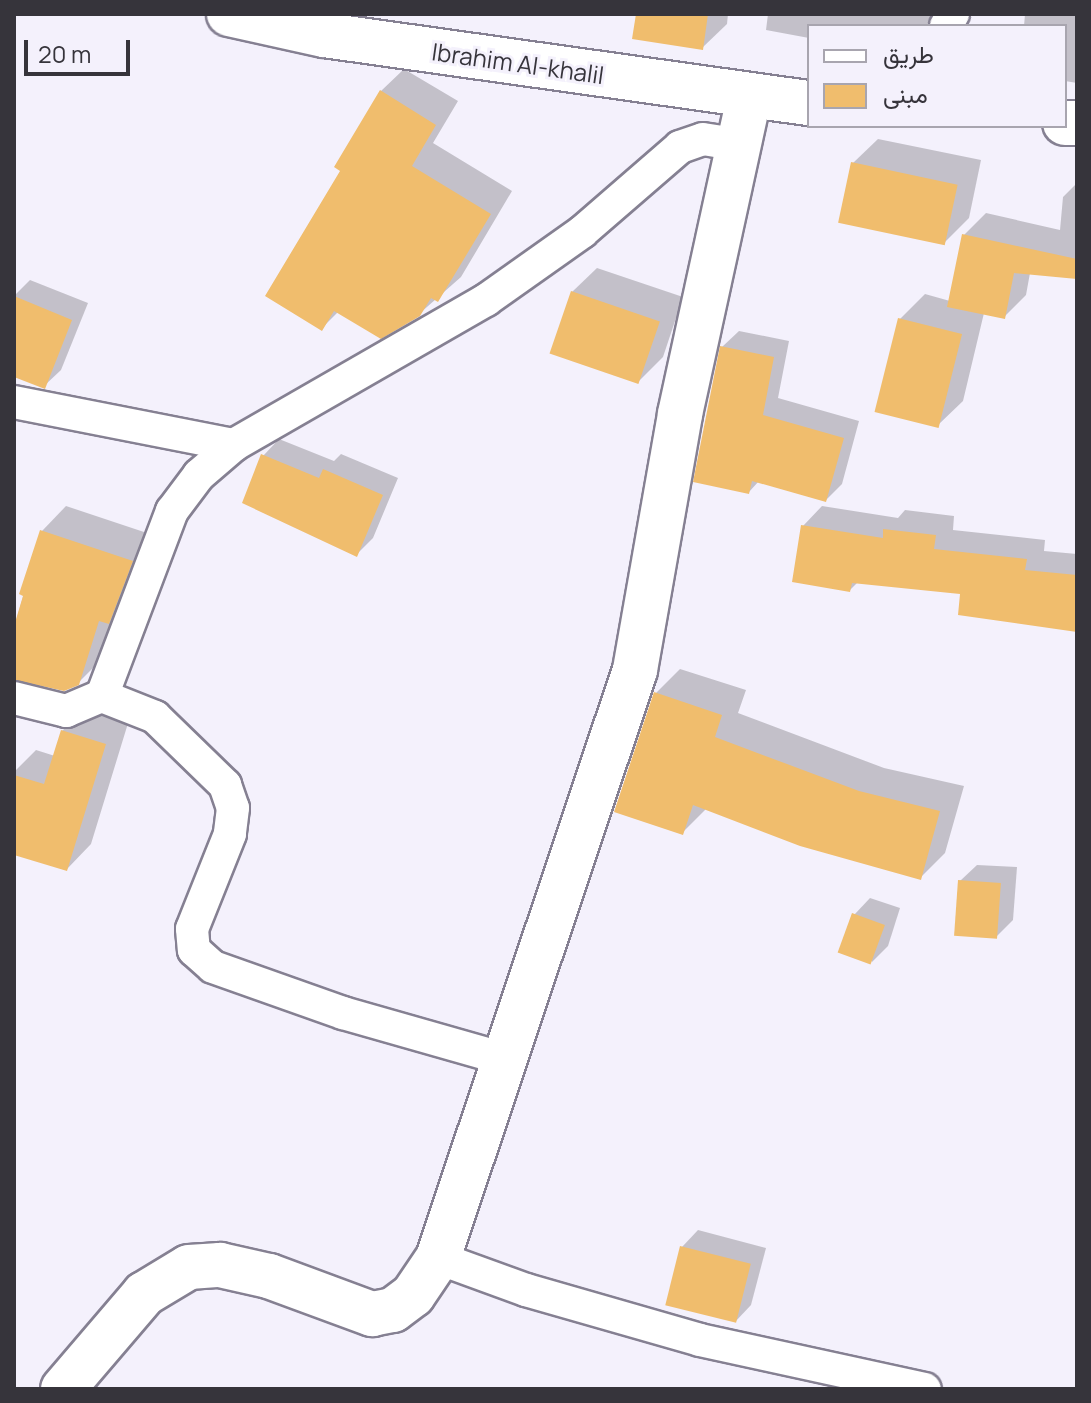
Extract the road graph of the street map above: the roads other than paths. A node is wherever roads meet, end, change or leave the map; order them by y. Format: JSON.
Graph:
{"nodes":[{"id":1,"x":229,"y":14,"type":"edge"},
{"id":2,"x":749,"y":97,"type":"junction"},
{"id":3,"x":807,"y":103,"type":"edge"},
{"id":4,"x":739,"y":145,"type":"junction"},
{"id":5,"x":14,"y":402,"type":"edge"},
{"id":6,"x":234,"y":445,"type":"junction"},
{"id":7,"x":102,"y":696,"type":"junction"},
{"id":8,"x":14,"y":698,"type":"edge"},
{"id":9,"x":505,"y":1059,"type":"junction"},
{"id":10,"x":438,"y":1258,"type":"junction"},
{"id":11,"x":63,"y":1389,"type":"edge"},
{"id":12,"x":925,"y":1389,"type":"edge"}],
"edges":[{"from":1,"to":2,"type":"street","name":"Ibrahim Al-khalil"},
{"from":2,"to":3,"type":"street","name":"Ibrahim Al-khalil"},
{"from":2,"to":4,"type":"street"},
{"from":4,"to":6,"type":"street"},
{"from":4,"to":9,"type":"street"},
{"from":5,"to":6,"type":"street"},
{"from":6,"to":7,"type":"street"},
{"from":7,"to":8,"type":"street"},
{"from":7,"to":9,"type":"street"},
{"from":9,"to":10,"type":"street"},
{"from":10,"to":11,"type":"street"},
{"from":10,"to":12,"type":"street"}]}
